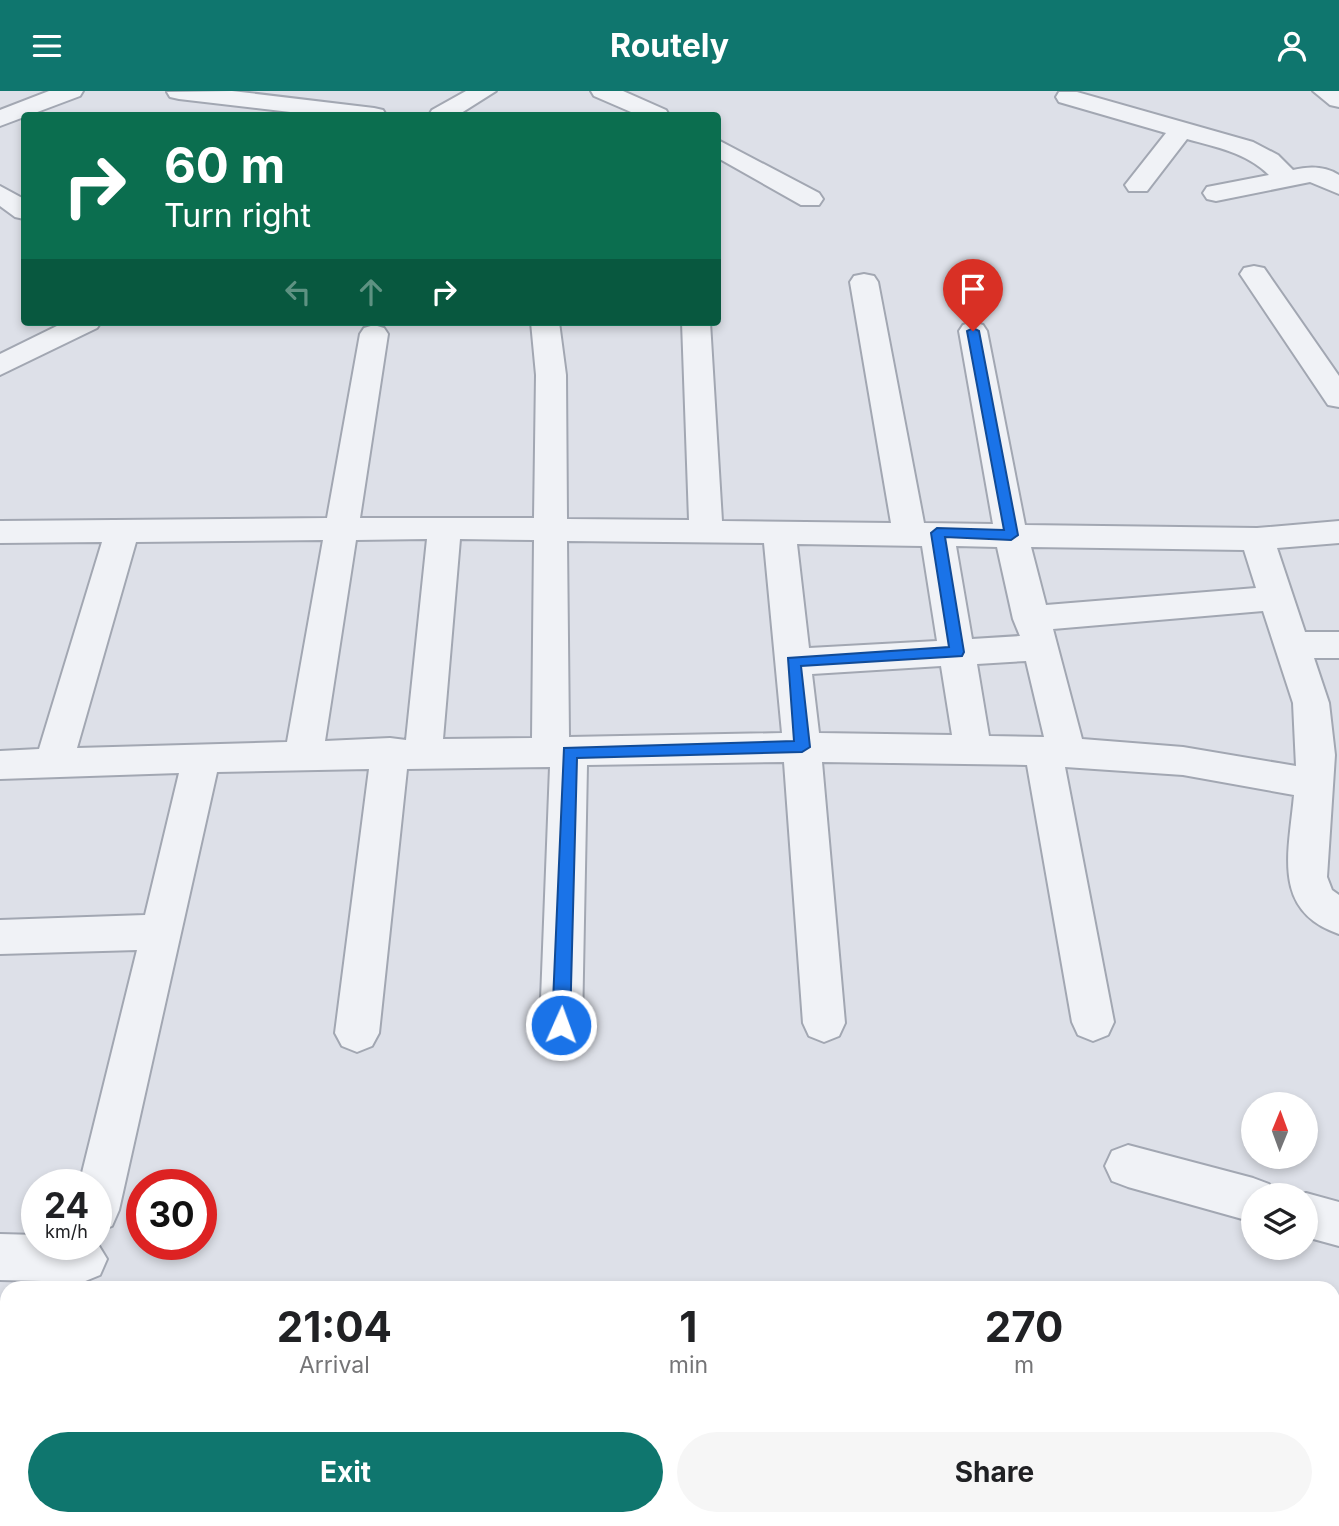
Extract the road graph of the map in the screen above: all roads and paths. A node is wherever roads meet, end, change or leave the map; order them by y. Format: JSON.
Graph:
{"nodes":[{"id":1,"x":71,"y":91,"type":"edge"},
{"id":2,"x":484,"y":91,"type":"edge"},
{"id":3,"x":603,"y":91,"type":"edge"},
{"id":4,"x":1325,"y":91,"type":"edge"},
{"id":5,"x":178,"y":92,"type":"edge"},
{"id":6,"x":1065,"y":100,"type":"edge"},
{"id":7,"x":1339,"y":100,"type":"edge"},
{"id":8,"x":348,"y":112,"type":"edge"},
{"id":9,"x":446,"y":112,"type":"edge"},
{"id":10,"x":650,"y":112,"type":"edge"},
{"id":11,"x":0,"y":119,"type":"edge"},
{"id":12,"x":1182,"y":129,"type":"junction"},
{"id":13,"x":721,"y":150,"type":"edge"},
{"id":14,"x":1287,"y":178,"type":"junction"},
{"id":15,"x":4,"y":184,"type":"edge"},
{"id":16,"x":1138,"y":185,"type":"dead end"},
{"id":17,"x":1339,"y":186,"type":"edge"},
{"id":18,"x":1216,"y":193,"type":"dead end"},
{"id":19,"x":810,"y":199,"type":"dead end"},
{"id":20,"x":21,"y":207,"type":"edge"},
{"id":21,"x":1254,"y":274,"type":"dead end"},
{"id":22,"x":864,"y":282,"type":"dead end"},
{"id":23,"x":79,"y":326,"type":"edge"},
{"id":24,"x":545,"y":326,"type":"edge"},
{"id":25,"x":696,"y":326,"type":"edge"},
{"id":26,"x":973,"y":331,"type":"dead end"},
{"id":27,"x":373,"y":334,"type":"dead end"},
{"id":28,"x":0,"y":366,"type":"edge"},
{"id":29,"x":1339,"y":398,"type":"edge"},
{"id":30,"x":445,"y":528,"type":"junction"},
{"id":31,"x":341,"y":529,"type":"junction"},
{"id":32,"x":552,"y":530,"type":"junction"},
{"id":33,"x":0,"y":532,"type":"edge"},
{"id":34,"x":122,"y":532,"type":"junction"},
{"id":35,"x":706,"y":532,"type":"junction"},
{"id":36,"x":923,"y":532,"type":"junction"},
{"id":37,"x":1339,"y":532,"type":"edge"},
{"id":38,"x":779,"y":533,"type":"junction"},
{"id":39,"x":1011,"y":535,"type":"junction"},
{"id":40,"x":1257,"y":539,"type":"junction"},
{"id":41,"x":1276,"y":598,"type":"junction"},
{"id":42,"x":1034,"y":633,"type":"junction"},
{"id":43,"x":1291,"y":645,"type":"junction"},
{"id":44,"x":1339,"y":645,"type":"edge"},
{"id":45,"x":957,"y":652,"type":"junction"},
{"id":46,"x":793,"y":661,"type":"junction"},
{"id":47,"x":802,"y":747,"type":"junction"},
{"id":48,"x":972,"y":750,"type":"junction"},
{"id":49,"x":407,"y":752,"type":"junction"},
{"id":50,"x":560,"y":752,"type":"junction"},
{"id":51,"x":1055,"y":752,"type":"junction"},
{"id":52,"x":304,"y":753,"type":"junction"},
{"id":53,"x":202,"y":758,"type":"junction"},
{"id":54,"x":1323,"y":761,"type":"edge"},
{"id":55,"x":54,"y":763,"type":"junction"},
{"id":56,"x":0,"y":765,"type":"edge"},
{"id":57,"x":1339,"y":917,"type":"edge"},
{"id":58,"x":160,"y":932,"type":"junction"},
{"id":59,"x":0,"y":937,"type":"edge"},
{"id":60,"x":1093,"y":1022,"type":"dead end"},
{"id":61,"x":824,"y":1023,"type":"dead end"},
{"id":62,"x":561,"y":1025,"type":"dead end"},
{"id":63,"x":357,"y":1033,"type":"dead end"},
{"id":64,"x":1128,"y":1166,"type":"dead end"},
{"id":65,"x":107,"y":1169,"type":"edge"},
{"id":66,"x":1241,"y":1197,"type":"edge"},
{"id":67,"x":1318,"y":1218,"type":"edge"},
{"id":68,"x":1339,"y":1224,"type":"edge"},
{"id":69,"x":0,"y":1257,"type":"edge"},
{"id":70,"x":82,"y":1264,"type":"edge"}],
"edges":[{"from":1,"to":11,"type":"street"},
{"from":2,"to":9,"type":"street"},
{"from":3,"to":10,"type":"street"},
{"from":4,"to":7,"type":"street"},
{"from":5,"to":8,"type":"street"},
{"from":6,"to":12,"type":"street"},
{"from":12,"to":14,"type":"street"},
{"from":12,"to":16,"type":"street"},
{"from":13,"to":19,"type":"street"},
{"from":14,"to":17,"type":"street"},
{"from":14,"to":18,"type":"street"},
{"from":15,"to":20,"type":"street"},
{"from":21,"to":29,"type":"street"},
{"from":22,"to":36,"type":"street"},
{"from":23,"to":28,"type":"street"},
{"from":24,"to":32,"type":"street"},
{"from":25,"to":35,"type":"street"},
{"from":26,"to":39,"type":"street"},
{"from":27,"to":31,"type":"street"},
{"from":30,"to":31,"type":"street"},
{"from":30,"to":32,"type":"street"},
{"from":30,"to":49,"type":"street"},
{"from":31,"to":34,"type":"street"},
{"from":31,"to":52,"type":"street"},
{"from":32,"to":35,"type":"street"},
{"from":32,"to":50,"type":"street"},
{"from":33,"to":34,"type":"street"},
{"from":34,"to":55,"type":"street"},
{"from":35,"to":38,"type":"street"},
{"from":36,"to":38,"type":"street"},
{"from":36,"to":39,"type":"street"},
{"from":36,"to":45,"type":"street"},
{"from":37,"to":40,"type":"street"},
{"from":38,"to":46,"type":"street"},
{"from":39,"to":40,"type":"street"},
{"from":39,"to":42,"type":"street"},
{"from":40,"to":41,"type":"street"},
{"from":41,"to":42,"type":"street"},
{"from":41,"to":43,"type":"street"},
{"from":42,"to":45,"type":"street"},
{"from":42,"to":51,"type":"street"},
{"from":43,"to":44,"type":"street"},
{"from":43,"to":54,"type":"street"},
{"from":45,"to":46,"type":"street"},
{"from":45,"to":48,"type":"street"},
{"from":46,"to":47,"type":"street"},
{"from":47,"to":48,"type":"street"},
{"from":47,"to":50,"type":"street"},
{"from":47,"to":61,"type":"street"},
{"from":48,"to":51,"type":"street"},
{"from":49,"to":50,"type":"street"},
{"from":49,"to":52,"type":"street"},
{"from":49,"to":63,"type":"street"},
{"from":50,"to":62,"type":"street"},
{"from":51,"to":54,"type":"street"},
{"from":51,"to":60,"type":"street"},
{"from":52,"to":53,"type":"street"},
{"from":53,"to":55,"type":"street"},
{"from":53,"to":58,"type":"street"},
{"from":54,"to":57,"type":"street"},
{"from":55,"to":56,"type":"street"},
{"from":58,"to":59,"type":"street"},
{"from":58,"to":65,"type":"street"},
{"from":64,"to":66,"type":"street"},
{"from":67,"to":68,"type":"street"},
{"from":69,"to":70,"type":"street"}]}
